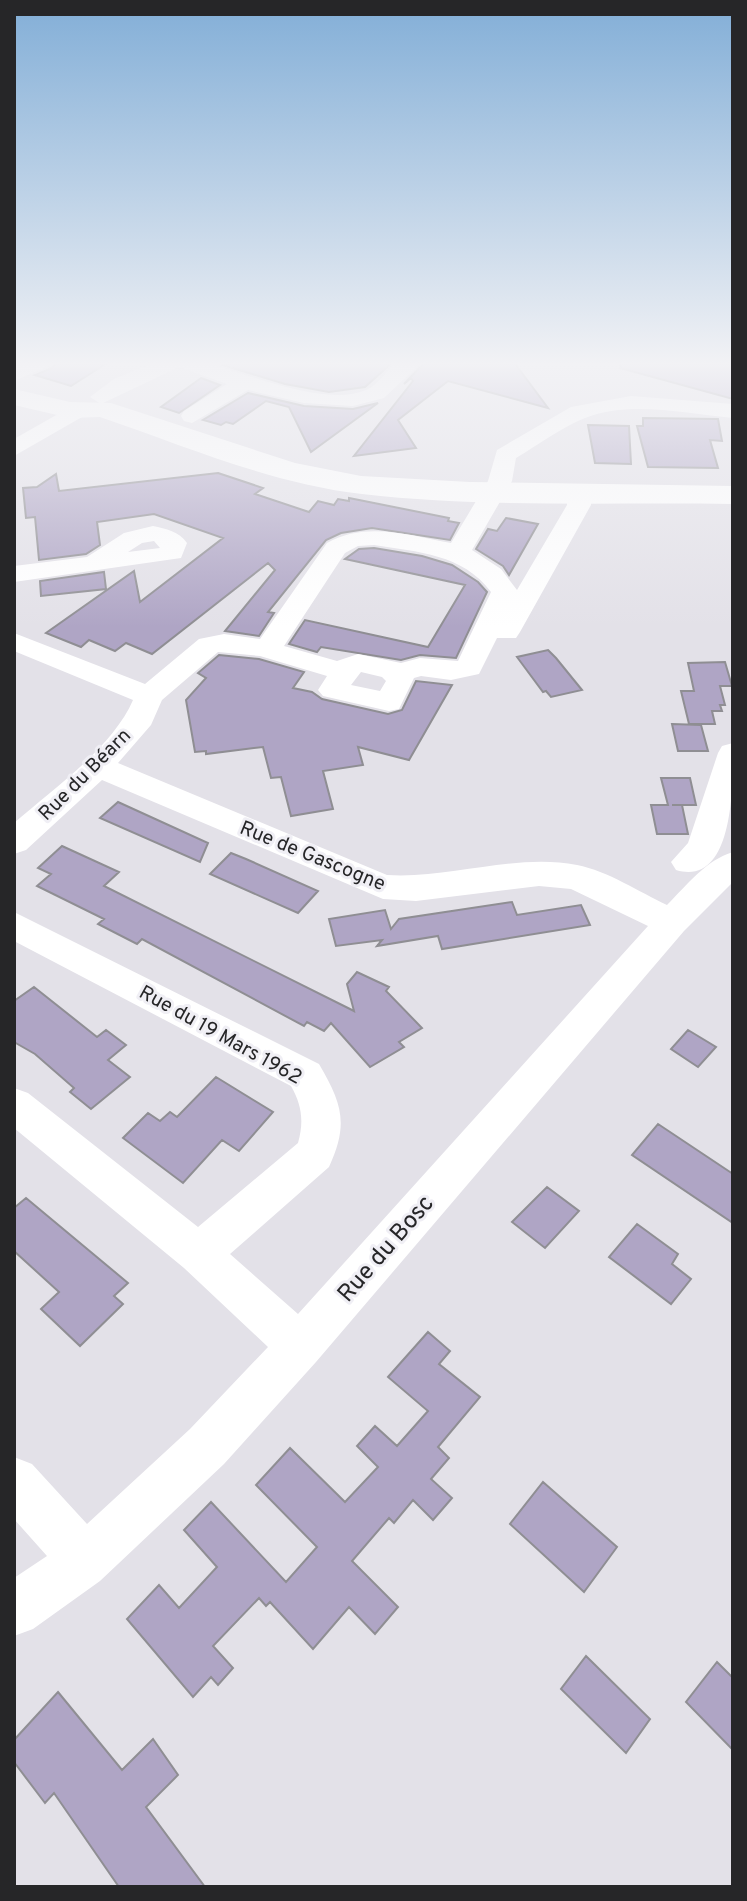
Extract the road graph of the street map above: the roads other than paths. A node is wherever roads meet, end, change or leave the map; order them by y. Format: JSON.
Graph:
{"nodes":[{"id":1,"x":224,"y":450,"type":"edge"},
{"id":2,"x":514,"y":450,"type":"edge"},
{"id":3,"x":495,"y":491,"type":"junction"},
{"id":4,"x":579,"y":492,"type":"junction"},
{"id":5,"x":733,"y":495,"type":"edge"},
{"id":6,"x":458,"y":552,"type":"junction"},
{"id":7,"x":95,"y":563,"type":"dead end"},
{"id":8,"x":14,"y":574,"type":"edge"},
{"id":9,"x":14,"y":641,"type":"edge"},
{"id":10,"x":268,"y":649,"type":"junction"},
{"id":11,"x":494,"y":653,"type":"dead end"},
{"id":12,"x":149,"y":696,"type":"junction"},
{"id":13,"x":733,"y":753,"type":"edge"},
{"id":14,"x":98,"y":766,"type":"junction"},
{"id":15,"x":14,"y":842,"type":"edge"},
{"id":16,"x":688,"y":862,"type":"dead end"},
{"id":17,"x":733,"y":864,"type":"edge"},
{"id":18,"x":672,"y":922,"type":"junction"},
{"id":19,"x":14,"y":925,"type":"edge"},
{"id":20,"x":14,"y":1105,"type":"edge"},
{"id":21,"x":199,"y":1254,"type":"junction"},
{"id":22,"x":300,"y":1346,"type":"junction"},
{"id":23,"x":14,"y":1482,"type":"edge"},
{"id":24,"x":82,"y":1563,"type":"junction"},
{"id":25,"x":14,"y":1610,"type":"edge"}],
"edges":[{"from":1,"to":3,"type":"main road"},
{"from":2,"to":3,"type":"street"},
{"from":3,"to":4,"type":"main road"},
{"from":3,"to":6,"type":"street"},
{"from":4,"to":5,"type":"main road"},
{"from":4,"to":11,"type":"street"},
{"from":6,"to":10,"type":"street"},
{"from":6,"to":10,"type":"street","name":"Rue du Béarn"},
{"from":7,"to":8,"type":"street"},
{"from":9,"to":12,"type":"street"},
{"from":10,"to":12,"type":"street","name":"Rue du Béarn"},
{"from":12,"to":14,"type":"street","name":"Rue du Béarn"},
{"from":13,"to":16,"type":"street"},
{"from":14,"to":15,"type":"street","name":"Rue du Béarn"},
{"from":14,"to":18,"type":"street","name":"Rue de Gascogne"},
{"from":17,"to":18,"type":"street","name":"Rue du Bosc"},
{"from":18,"to":22,"type":"street","name":"Rue du Bosc"},
{"from":19,"to":21,"type":"street","name":"Rue du 19 Mars 1962"},
{"from":20,"to":21,"type":"street"},
{"from":21,"to":22,"type":"street"},
{"from":22,"to":24,"type":"street","name":"Rue du Bosc"},
{"from":23,"to":24,"type":"street"},
{"from":24,"to":25,"type":"street","name":"Rue du Bosc"}]}
